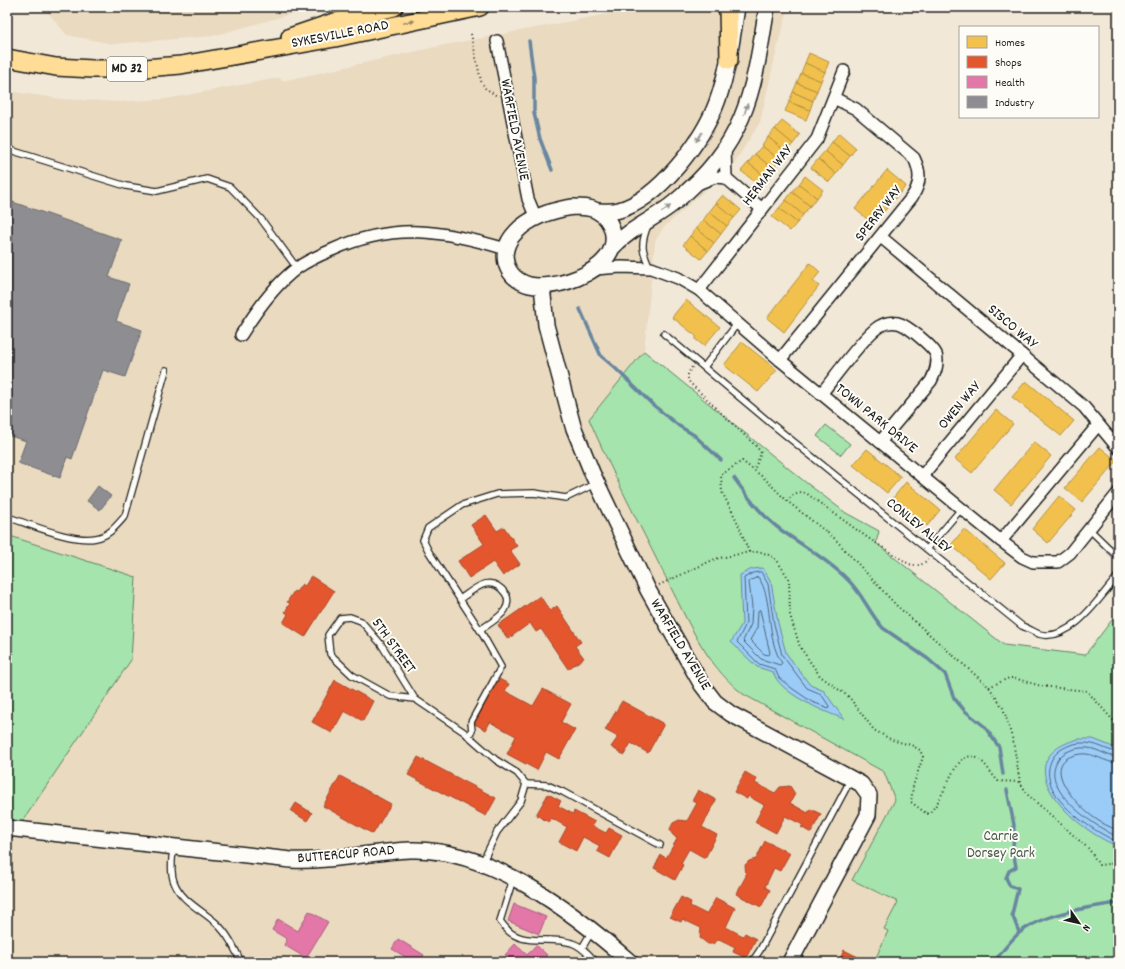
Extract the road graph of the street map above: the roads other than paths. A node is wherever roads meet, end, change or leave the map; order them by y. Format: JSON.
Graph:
{"nodes":[{"id":1,"x":394,"y":7,"type":"edge"},
{"id":2,"x":480,"y":7,"type":"edge"},
{"id":3,"x":728,"y":7,"type":"edge"},
{"id":4,"x":737,"y":7,"type":"edge"},
{"id":5,"x":767,"y":7,"type":"edge"},
{"id":6,"x":497,"y":41,"type":"dead end"},
{"id":7,"x":247,"y":52,"type":"junction"},
{"id":8,"x":7,"y":58,"type":"edge"},
{"id":9,"x":729,"y":60,"type":"junction"},
{"id":10,"x":844,"y":71,"type":"dead end"},
{"id":11,"x":834,"y":98,"type":"junction"},
{"id":12,"x":7,"y":149,"type":"edge"},
{"id":13,"x":725,"y":149,"type":"junction"},
{"id":14,"x":726,"y":178,"type":"junction"},
{"id":15,"x":694,"y":186,"type":"junction"},
{"id":16,"x":762,"y":209,"type":"junction"},
{"id":17,"x":598,"y":211,"type":"junction"},
{"id":18,"x":536,"y":218,"type":"junction"},
{"id":19,"x":649,"y":221,"type":"junction"},
{"id":20,"x":881,"y":236,"type":"junction"},
{"id":21,"x":612,"y":248,"type":"junction"},
{"id":22,"x":506,"y":249,"type":"junction"},
{"id":23,"x":297,"y":268,"type":"junction"},
{"id":24,"x":651,"y":268,"type":"junction"},
{"id":25,"x":594,"y":269,"type":"junction"},
{"id":26,"x":542,"y":286,"type":"junction"},
{"id":27,"x":699,"y":290,"type":"junction"},
{"id":28,"x":737,"y":324,"type":"junction"},
{"id":29,"x":664,"y":334,"type":"dead end"},
{"id":30,"x":241,"y":335,"type":"dead end"},
{"id":31,"x":1022,"y":355,"type":"junction"},
{"id":32,"x":780,"y":360,"type":"junction"},
{"id":33,"x":704,"y":367,"type":"junction"},
{"id":34,"x":166,"y":370,"type":"dead end"},
{"id":35,"x":822,"y":394,"type":"junction"},
{"id":36,"x":1098,"y":425,"type":"junction"},
{"id":37,"x":880,"y":442,"type":"junction"},
{"id":38,"x":1118,"y":448,"type":"edge"},
{"id":39,"x":922,"y":476,"type":"junction"},
{"id":40,"x":597,"y":482,"type":"junction"},
{"id":41,"x":1118,"y":493,"type":"edge"},
{"id":42,"x":962,"y":508,"type":"junction"},
{"id":43,"x":7,"y":517,"type":"edge"},
{"id":44,"x":1089,"y":529,"type":"junction"},
{"id":45,"x":1001,"y":541,"type":"junction"},
{"id":46,"x":927,"y":549,"type":"junction"},
{"id":47,"x":1118,"y":557,"type":"edge"},
{"id":48,"x":1118,"y":576,"type":"edge"},
{"id":49,"x":460,"y":599,"type":"junction"},
{"id":50,"x":480,"y":630,"type":"junction"},
{"id":51,"x":415,"y":699,"type":"junction"},
{"id":52,"x":468,"y":736,"type":"junction"},
{"id":53,"x":851,"y":778,"type":"junction"},
{"id":54,"x":526,"y":784,"type":"junction"},
{"id":55,"x":7,"y":828,"type":"edge"},
{"id":56,"x":660,"y":845,"type":"dead end"},
{"id":57,"x":173,"y":848,"type":"junction"},
{"id":58,"x":482,"y":863,"type":"junction"},
{"id":59,"x":513,"y":879,"type":"junction"},
{"id":60,"x":593,"y":930,"type":"junction"},
{"id":61,"x":582,"y":948,"type":"junction"},
{"id":62,"x":241,"y":962,"type":"edge"},
{"id":63,"x":596,"y":962,"type":"edge"},
{"id":64,"x":630,"y":962,"type":"edge"},
{"id":65,"x":752,"y":962,"type":"edge"},
{"id":66,"x":790,"y":962,"type":"edge"}],
"edges":[{"from":1,"to":7,"type":"main road","name":"SYKESVILLE ROAD","number":"MD 32"},
{"from":7,"to":2,"type":"main road","name":"SYKESVILLE ROAD","number":"MD 32","one_way":true},
{"from":3,"to":9,"type":"main road"},
{"from":4,"to":9,"type":"street"},
{"from":13,"to":5,"type":"street","one_way":true},
{"from":6,"to":18,"type":"street","name":"WARFIELD AVENUE"},
{"from":7,"to":8,"type":"main road","name":"SYKESVILLE ROAD","number":"MD 32"},
{"from":9,"to":17,"type":"street","one_way":true},
{"from":10,"to":11,"type":"street","name":"HERMAN WAY"},
{"from":11,"to":16,"type":"street","name":"HERMAN WAY"},
{"from":11,"to":20,"type":"street","name":"SPERRY WAY"},
{"from":12,"to":23,"type":"lane"},
{"from":13,"to":14,"type":"street"},
{"from":13,"to":15,"type":"street"},
{"from":14,"to":15,"type":"street"},
{"from":14,"to":16,"type":"street"},
{"from":19,"to":15,"type":"street","one_way":true},
{"from":16,"to":27,"type":"street","name":"HERMAN WAY"},
{"from":17,"to":18,"type":"street"},
{"from":17,"to":21,"type":"street"},
{"from":18,"to":22,"type":"street"},
{"from":19,"to":21,"type":"street"},
{"from":19,"to":24,"type":"lane"},
{"from":20,"to":31,"type":"street","name":"SISCO WAY"},
{"from":20,"to":32,"type":"street","name":"SPERRY WAY"},
{"from":21,"to":25,"type":"street"},
{"from":22,"to":23,"type":"street"},
{"from":22,"to":26,"type":"street"},
{"from":23,"to":30,"type":"street"},
{"from":24,"to":25,"type":"street","name":"TOWN PARK DRIVE"},
{"from":24,"to":27,"type":"street","name":"TOWN PARK DRIVE"},
{"from":25,"to":26,"type":"street"},
{"from":26,"to":40,"type":"street","name":"WARFIELD AVENUE"},
{"from":27,"to":28,"type":"street","name":"TOWN PARK DRIVE"},
{"from":28,"to":32,"type":"street","name":"TOWN PARK DRIVE"},
{"from":28,"to":33,"type":"lane"},
{"from":29,"to":33,"type":"lane","name":"CONLEY ALLEY"},
{"from":31,"to":36,"type":"street","name":"SISCO WAY"},
{"from":31,"to":39,"type":"street","name":"OWEN WAY"},
{"from":32,"to":35,"type":"street","name":"TOWN PARK DRIVE"},
{"from":33,"to":46,"type":"lane","name":"CONLEY ALLEY"},
{"from":34,"to":43,"type":"lane"},
{"from":35,"to":37,"type":"street","name":"TOWN PARK DRIVE"},
{"from":35,"to":37,"type":"street"},
{"from":36,"to":38,"type":"street","name":"SISCO WAY"},
{"from":36,"to":45,"type":"street"},
{"from":37,"to":39,"type":"street","name":"TOWN PARK DRIVE"},
{"from":39,"to":42,"type":"street","name":"TOWN PARK DRIVE"},
{"from":40,"to":49,"type":"lane"},
{"from":40,"to":53,"type":"street","name":"WARFIELD AVENUE"},
{"from":41,"to":44,"type":"street","name":"TOWN PARK DRIVE"},
{"from":42,"to":45,"type":"street","name":"TOWN PARK DRIVE"},
{"from":42,"to":46,"type":"lane"},
{"from":44,"to":45,"type":"street","name":"TOWN PARK DRIVE"},
{"from":44,"to":47,"type":"lane"},
{"from":46,"to":48,"type":"lane","name":"CONLEY ALLEY"},
{"from":49,"to":50,"type":"lane"},
{"from":49,"to":50,"type":"lane"},
{"from":50,"to":52,"type":"lane"},
{"from":51,"to":51,"type":"lane","name":"5TH STREET"},
{"from":51,"to":52,"type":"lane","name":"5TH STREET"},
{"from":52,"to":54,"type":"lane","name":"5TH STREET"},
{"from":53,"to":65,"type":"lane"},
{"from":53,"to":66,"type":"street","name":"WARFIELD AVENUE"},
{"from":54,"to":56,"type":"lane"},
{"from":54,"to":58,"type":"lane"},
{"from":55,"to":57,"type":"street","name":"BUTTERCUP ROAD"},
{"from":57,"to":58,"type":"street","name":"BUTTERCUP ROAD"},
{"from":57,"to":62,"type":"lane"},
{"from":58,"to":59,"type":"street","name":"BUTTERCUP ROAD"},
{"from":59,"to":60,"type":"street","name":"BUTTERCUP ROAD"},
{"from":59,"to":61,"type":"lane"},
{"from":60,"to":61,"type":"lane"},
{"from":60,"to":64,"type":"street","name":"BUTTERCUP ROAD"},
{"from":61,"to":63,"type":"lane"}]}
